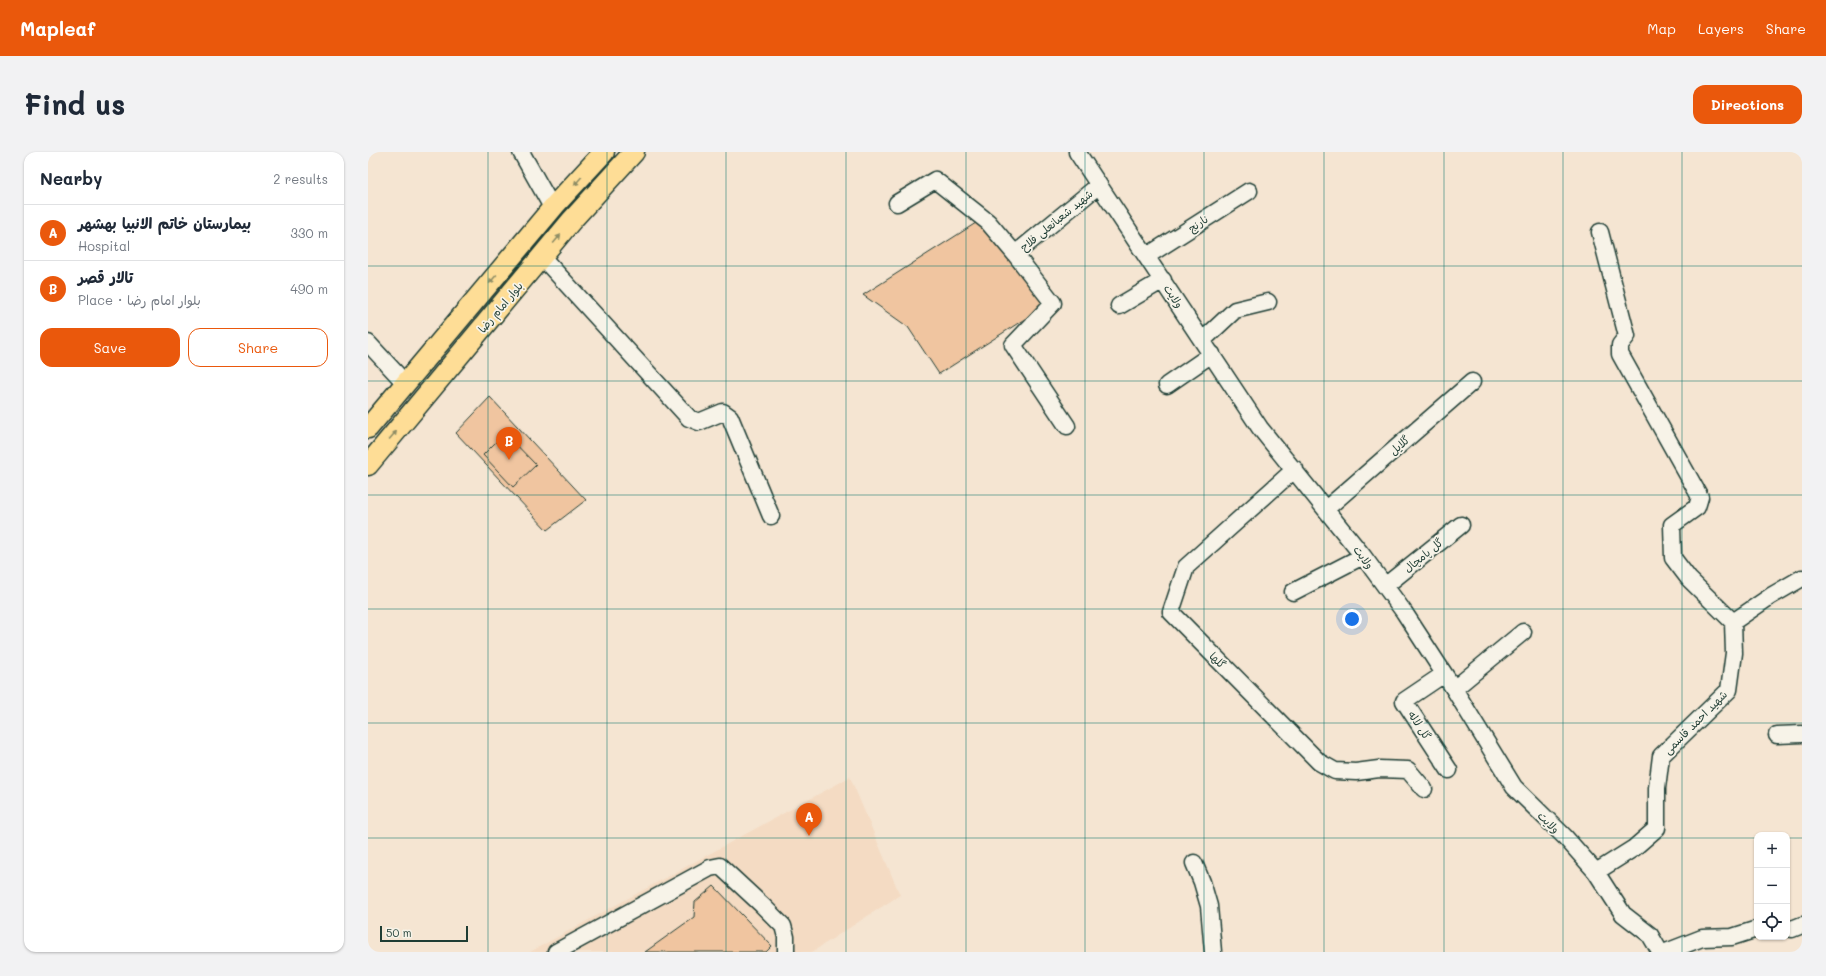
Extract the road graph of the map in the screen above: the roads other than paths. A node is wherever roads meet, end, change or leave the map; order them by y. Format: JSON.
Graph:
{"nodes":[{"id":1,"x":521,"y":152,"type":"edge"},
{"id":2,"x":604,"y":152,"type":"edge"},
{"id":3,"x":634,"y":152,"type":"edge"},
{"id":4,"x":1078,"y":152,"type":"edge"},
{"id":5,"x":1100,"y":185,"type":"junction"},
{"id":6,"x":1248,"y":191,"type":"dead end"},
{"id":7,"x":897,"y":203,"type":"dead end"},
{"id":8,"x":553,"y":209,"type":"junction"},
{"id":9,"x":1600,"y":232,"type":"dead end"},
{"id":10,"x":1015,"y":254,"type":"junction"},
{"id":11,"x":1147,"y":256,"type":"junction"},
{"id":12,"x":542,"y":257,"type":"junction"},
{"id":13,"x":1163,"y":280,"type":"junction"},
{"id":14,"x":1268,"y":302,"type":"dead end"},
{"id":15,"x":1119,"y":306,"type":"dead end"},
{"id":16,"x":1203,"y":340,"type":"junction"},
{"id":17,"x":368,"y":343,"type":"edge"},
{"id":18,"x":1212,"y":354,"type":"junction"},
{"id":19,"x":1472,"y":382,"type":"dead end"},
{"id":20,"x":405,"y":383,"type":"junction"},
{"id":21,"x":1167,"y":385,"type":"dead end"},
{"id":22,"x":1067,"y":426,"type":"dead end"},
{"id":23,"x":368,"y":428,"type":"edge"},
{"id":24,"x":368,"y":465,"type":"edge"},
{"id":25,"x":1294,"y":469,"type":"junction"},
{"id":26,"x":1326,"y":509,"type":"junction"},
{"id":27,"x":771,"y":516,"type":"dead end"},
{"id":28,"x":1461,"y":525,"type":"dead end"},
{"id":29,"x":1363,"y":556,"type":"junction"},
{"id":30,"x":1802,"y":578,"type":"edge"},
{"id":31,"x":1385,"y":586,"type":"junction"},
{"id":32,"x":1293,"y":592,"type":"dead end"},
{"id":33,"x":1733,"y":622,"type":"junction"},
{"id":34,"x":1524,"y":632,"type":"dead end"},
{"id":35,"x":1444,"y":674,"type":"junction"},
{"id":36,"x":1454,"y":689,"type":"junction"},
{"id":37,"x":1802,"y":734,"type":"edge"},
{"id":38,"x":1777,"y":736,"type":"dead end"},
{"id":39,"x":1449,"y":770,"type":"dead end"},
{"id":40,"x":1424,"y":789,"type":"dead end"},
{"id":41,"x":1194,"y":863,"type":"dead end"},
{"id":42,"x":1596,"y":872,"type":"junction"},
{"id":43,"x":1802,"y":925,"type":"edge"},
{"id":44,"x":1790,"y":929,"type":"edge"},
{"id":45,"x":1754,"y":930,"type":"edge"},
{"id":46,"x":556,"y":952,"type":"edge"},
{"id":47,"x":786,"y":952,"type":"edge"},
{"id":48,"x":1213,"y":952,"type":"edge"},
{"id":49,"x":1660,"y":952,"type":"edge"},
{"id":50,"x":1666,"y":952,"type":"edge"}],
"edges":[{"from":1,"to":8,"type":"street"},
{"from":2,"to":8,"type":"main road","name":"بلوار امام رضا","one_way":true},
{"from":12,"to":3,"type":"main road","name":"بلوار امام رضا","one_way":true},
{"from":4,"to":5,"type":"street","name":"ولایت"},
{"from":5,"to":10,"type":"street","name":"شهید شعبانعلی فلاح"},
{"from":5,"to":11,"type":"street","name":"ولایت"},
{"from":6,"to":11,"type":"street","name":"نارنج"},
{"from":7,"to":10,"type":"street"},
{"from":8,"to":20,"type":"main road","name":"بلوار امام رضا","one_way":true},
{"from":9,"to":33,"type":"street"},
{"from":10,"to":22,"type":"street","name":"شهید شعبانعلی فلاح"},
{"from":11,"to":13,"type":"street","name":"ولایت"},
{"from":24,"to":12,"type":"main road","name":"بلوار امام رضا","one_way":true},
{"from":12,"to":27,"type":"street"},
{"from":13,"to":15,"type":"street"},
{"from":13,"to":16,"type":"street","name":"ولایت"},
{"from":14,"to":16,"type":"street"},
{"from":16,"to":18,"type":"street","name":"ولایت"},
{"from":17,"to":20,"type":"street"},
{"from":18,"to":21,"type":"street"},
{"from":18,"to":25,"type":"street","name":"ولایت"},
{"from":19,"to":26,"type":"street","name":"گلایل"},
{"from":20,"to":23,"type":"main road","name":"بلوار امام رضا"},
{"from":25,"to":26,"type":"street","name":"ولایت"},
{"from":25,"to":40,"type":"street","name":"گلها"},
{"from":26,"to":29,"type":"street","name":"ولایت"},
{"from":28,"to":31,"type":"street","name":"گل پامچال"},
{"from":29,"to":31,"type":"street","name":"ولایت"},
{"from":29,"to":32,"type":"street"},
{"from":30,"to":33,"type":"street"},
{"from":31,"to":35,"type":"street","name":"ولایت"},
{"from":33,"to":42,"type":"street","name":"شهید احمد قاسمی"},
{"from":34,"to":36,"type":"street"},
{"from":35,"to":36,"type":"street","name":"ولایت"},
{"from":35,"to":39,"type":"street","name":"گل لاله"},
{"from":36,"to":42,"type":"street","name":"ولایت"},
{"from":37,"to":38,"type":"street"},
{"from":41,"to":48,"type":"street"},
{"from":42,"to":49,"type":"street","name":"ولایت"},
{"from":43,"to":44,"type":"street"},
{"from":45,"to":50,"type":"street"},
{"from":46,"to":47,"type":"street"}]}
